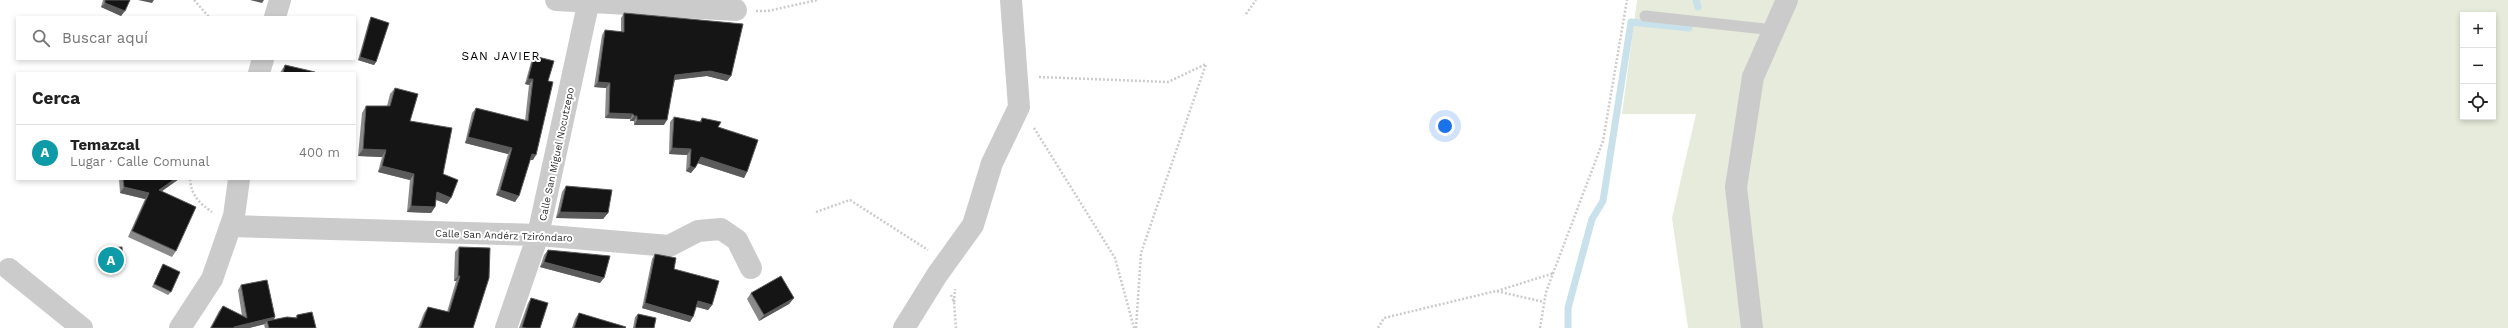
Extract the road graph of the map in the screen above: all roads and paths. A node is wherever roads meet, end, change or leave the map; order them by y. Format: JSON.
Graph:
{"nodes":[{"id":1,"x":194,"y":0,"type":"edge"},
{"id":2,"x":280,"y":0,"type":"edge"},
{"id":3,"x":556,"y":0,"type":"edge"},
{"id":4,"x":817,"y":0,"type":"edge"},
{"id":5,"x":1011,"y":0,"type":"edge"},
{"id":6,"x":1256,"y":0,"type":"edge"},
{"id":7,"x":1627,"y":0,"type":"edge"},
{"id":8,"x":1788,"y":0,"type":"edge"},
{"id":9,"x":589,"y":2,"type":"edge"},
{"id":10,"x":736,"y":10,"type":"joint"},
{"id":11,"x":1246,"y":14,"type":"dead end"},
{"id":12,"x":208,"y":16,"type":"edge"},
{"id":13,"x":275,"y":16,"type":"edge"},
{"id":14,"x":1644,"y":16,"type":"dead end"},
{"id":15,"x":1774,"y":30,"type":"junction"},
{"id":16,"x":263,"y":60,"type":"edge"},
{"id":17,"x":259,"y":72,"type":"edge"},
{"id":18,"x":1017,"y":74,"type":"junction"},
{"id":19,"x":1019,"y":107,"type":"junction"},
{"id":20,"x":190,"y":180,"type":"edge"},
{"id":21,"x":239,"y":180,"type":"edge"},
{"id":22,"x":816,"y":212,"type":"dead end"},
{"id":23,"x":233,"y":221,"type":"junction"},
{"id":24,"x":538,"y":235,"type":"junction"},
{"id":25,"x":751,"y":268,"type":"dead end"},
{"id":26,"x":942,"y":268,"type":"junction"},
{"id":27,"x":9,"y":269,"type":"dead end"},
{"id":28,"x":1554,"y":273,"type":"junction"},
{"id":29,"x":1496,"y":292,"type":"junction"},
{"id":30,"x":1544,"y":302,"type":"junction"},
{"id":31,"x":82,"y":328,"type":"edge"},
{"id":32,"x":180,"y":328,"type":"edge"},
{"id":33,"x":506,"y":328,"type":"edge"},
{"id":34,"x":904,"y":328,"type":"edge"},
{"id":35,"x":956,"y":328,"type":"edge"},
{"id":36,"x":1135,"y":328,"type":"edge"},
{"id":37,"x":1378,"y":328,"type":"edge"},
{"id":38,"x":1540,"y":328,"type":"edge"},
{"id":39,"x":1752,"y":328,"type":"edge"}],
"edges":[{"from":1,"to":12,"type":"path"},
{"from":2,"to":13,"type":"street"},
{"from":3,"to":9,"type":"street"},
{"from":4,"to":10,"type":"path"},
{"from":5,"to":18,"type":"street"},
{"from":6,"to":11,"type":"path"},
{"from":7,"to":28,"type":"path"},
{"from":8,"to":15,"type":"street"},
{"from":9,"to":10,"type":"street"},
{"from":9,"to":24,"type":"street","name":"Calle San Miguel Nocutzepo"},
{"from":14,"to":15,"type":"lane"},
{"from":15,"to":39,"type":"street"},
{"from":16,"to":17,"type":"street"},
{"from":18,"to":19,"type":"street"},
{"from":18,"to":36,"type":"path"},
{"from":19,"to":26,"type":"street"},
{"from":19,"to":36,"type":"path"},
{"from":20,"to":23,"type":"path"},
{"from":21,"to":23,"type":"street"},
{"from":22,"to":26,"type":"path"},
{"from":23,"to":24,"type":"street","name":"Calle San Andérz Tziróndaro"},
{"from":23,"to":32,"type":"street"},
{"from":24,"to":25,"type":"street","name":"Calle San Andérz Tziróndaro"},
{"from":24,"to":33,"type":"street","name":"Calle San Miguel Nocutzepo"},
{"from":26,"to":34,"type":"street"},
{"from":26,"to":35,"type":"path"},
{"from":27,"to":31,"type":"street"},
{"from":28,"to":29,"type":"path"},
{"from":28,"to":30,"type":"path"},
{"from":29,"to":30,"type":"path"},
{"from":29,"to":37,"type":"path"},
{"from":30,"to":38,"type":"path"}]}
